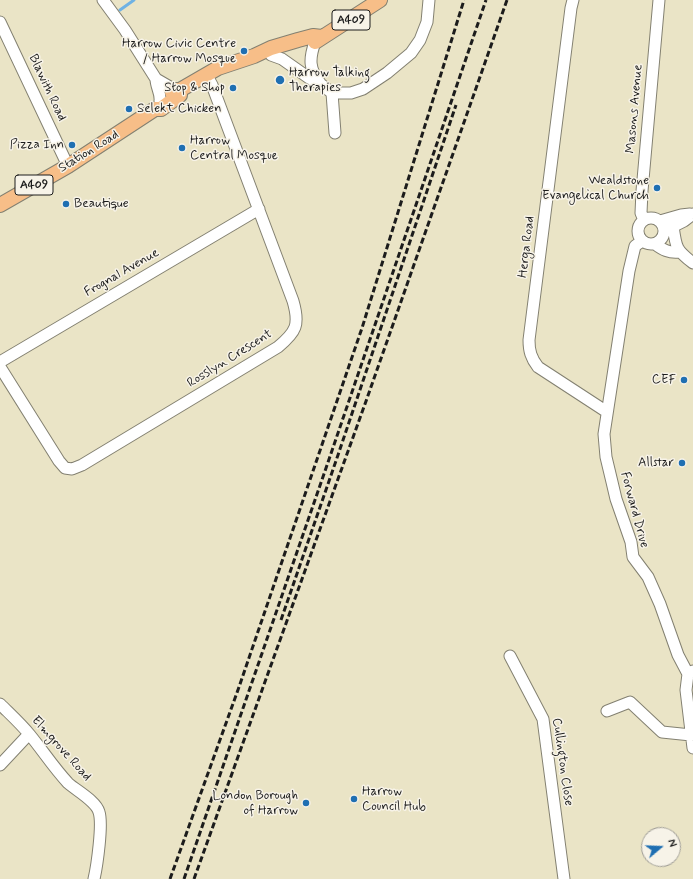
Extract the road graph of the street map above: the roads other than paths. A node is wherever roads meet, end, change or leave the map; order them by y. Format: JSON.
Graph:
{"nodes":[{"id":1,"x":103,"y":0,"type":"edge"},
{"id":2,"x":380,"y":0,"type":"edge"},
{"id":3,"x":429,"y":0,"type":"edge"},
{"id":4,"x":573,"y":0,"type":"edge"},
{"id":5,"x":659,"y":0,"type":"edge"},
{"id":6,"x":0,"y":22,"type":"edge"},
{"id":7,"x":318,"y":40,"type":"junction"},
{"id":8,"x":271,"y":55,"type":"junction"},
{"id":9,"x":254,"y":56,"type":"junction"},
{"id":10,"x":206,"y":74,"type":"junction"},
{"id":11,"x":156,"y":79,"type":"junction"},
{"id":12,"x":322,"y":85,"type":"junction"},
{"id":13,"x":178,"y":90,"type":"junction"},
{"id":14,"x":332,"y":93,"type":"junction"},
{"id":15,"x":157,"y":105,"type":"junction"},
{"id":16,"x":335,"y":133,"type":"dead end"},
{"id":17,"x":68,"y":166,"type":"junction"},
{"id":18,"x":0,"y":205,"type":"edge"},
{"id":19,"x":259,"y":209,"type":"junction"},
{"id":20,"x":693,"y":214,"type":"edge"},
{"id":21,"x":644,"y":220,"type":"junction"},
{"id":22,"x":666,"y":226,"type":"junction"},
{"id":23,"x":642,"y":241,"type":"junction"},
{"id":24,"x":655,"y":244,"type":"junction"},
{"id":25,"x":679,"y":252,"type":"junction"},
{"id":26,"x":693,"y":264,"type":"edge"},
{"id":27,"x":0,"y":362,"type":"edge"},
{"id":28,"x":0,"y":367,"type":"edge"},
{"id":29,"x":607,"y":412,"type":"junction"},
{"id":30,"x":510,"y":656,"type":"dead end"},
{"id":31,"x":691,"y":672,"type":"edge"},
{"id":32,"x":0,"y":704,"type":"edge"},
{"id":33,"x":607,"y":711,"type":"dead end"},
{"id":34,"x":30,"y":734,"type":"junction"},
{"id":35,"x":691,"y":735,"type":"junction"},
{"id":36,"x":693,"y":748,"type":"edge"},
{"id":37,"x":0,"y":765,"type":"edge"},
{"id":38,"x":94,"y":879,"type":"edge"},
{"id":39,"x":564,"y":879,"type":"edge"}],
"edges":[{"from":1,"to":11,"type":"street"},
{"from":2,"to":7,"type":"main road","number":"A409"},
{"from":3,"to":14,"type":"street"},
{"from":4,"to":29,"type":"street","name":"Herga Road"},
{"from":5,"to":21,"type":"street","name":"Masons Avenue"},
{"from":6,"to":17,"type":"street","name":"Blawith Road"},
{"from":7,"to":8,"type":"main road","name":"Station Road","number":"A409"},
{"from":7,"to":9,"type":"main road","name":"Station Road","number":"A409"},
{"from":7,"to":12,"type":"street"},
{"from":8,"to":9,"type":"main road","name":"Station Road","number":"A409"},
{"from":8,"to":12,"type":"street"},
{"from":9,"to":10,"type":"main road","name":"Station Road","number":"A409"},
{"from":10,"to":13,"type":"main road","name":"Station Road","number":"A409"},
{"from":10,"to":19,"type":"street","name":"Rosslyn Crescent"},
{"from":11,"to":13,"type":"street"},
{"from":11,"to":15,"type":"street"},
{"from":12,"to":14,"type":"street"},
{"from":13,"to":15,"type":"main road","name":"Station Road","number":"A409"},
{"from":14,"to":16,"type":"street"},
{"from":15,"to":17,"type":"main road","name":"Station Road","number":"A409"},
{"from":17,"to":18,"type":"main road","name":"Station Road","number":"A409"},
{"from":19,"to":27,"type":"street","name":"Frognal Avenue"},
{"from":19,"to":28,"type":"street","name":"Rosslyn Crescent"},
{"from":20,"to":22,"type":"street"},
{"from":21,"to":22,"type":"street"},
{"from":21,"to":23,"type":"street"},
{"from":22,"to":24,"type":"street"},
{"from":22,"to":25,"type":"street"},
{"from":23,"to":24,"type":"street"},
{"from":23,"to":29,"type":"street"},
{"from":24,"to":25,"type":"street"},
{"from":25,"to":26,"type":"street"},
{"from":29,"to":31,"type":"street","name":"Forward Drive"},
{"from":30,"to":39,"type":"street","name":"Cullington Close"},
{"from":31,"to":35,"type":"street"},
{"from":32,"to":34,"type":"street","name":"Elmgrove Road"},
{"from":33,"to":35,"type":"street"},
{"from":34,"to":37,"type":"street"},
{"from":34,"to":38,"type":"street","name":"Elmgrove Road"},
{"from":35,"to":36,"type":"street"}]}
